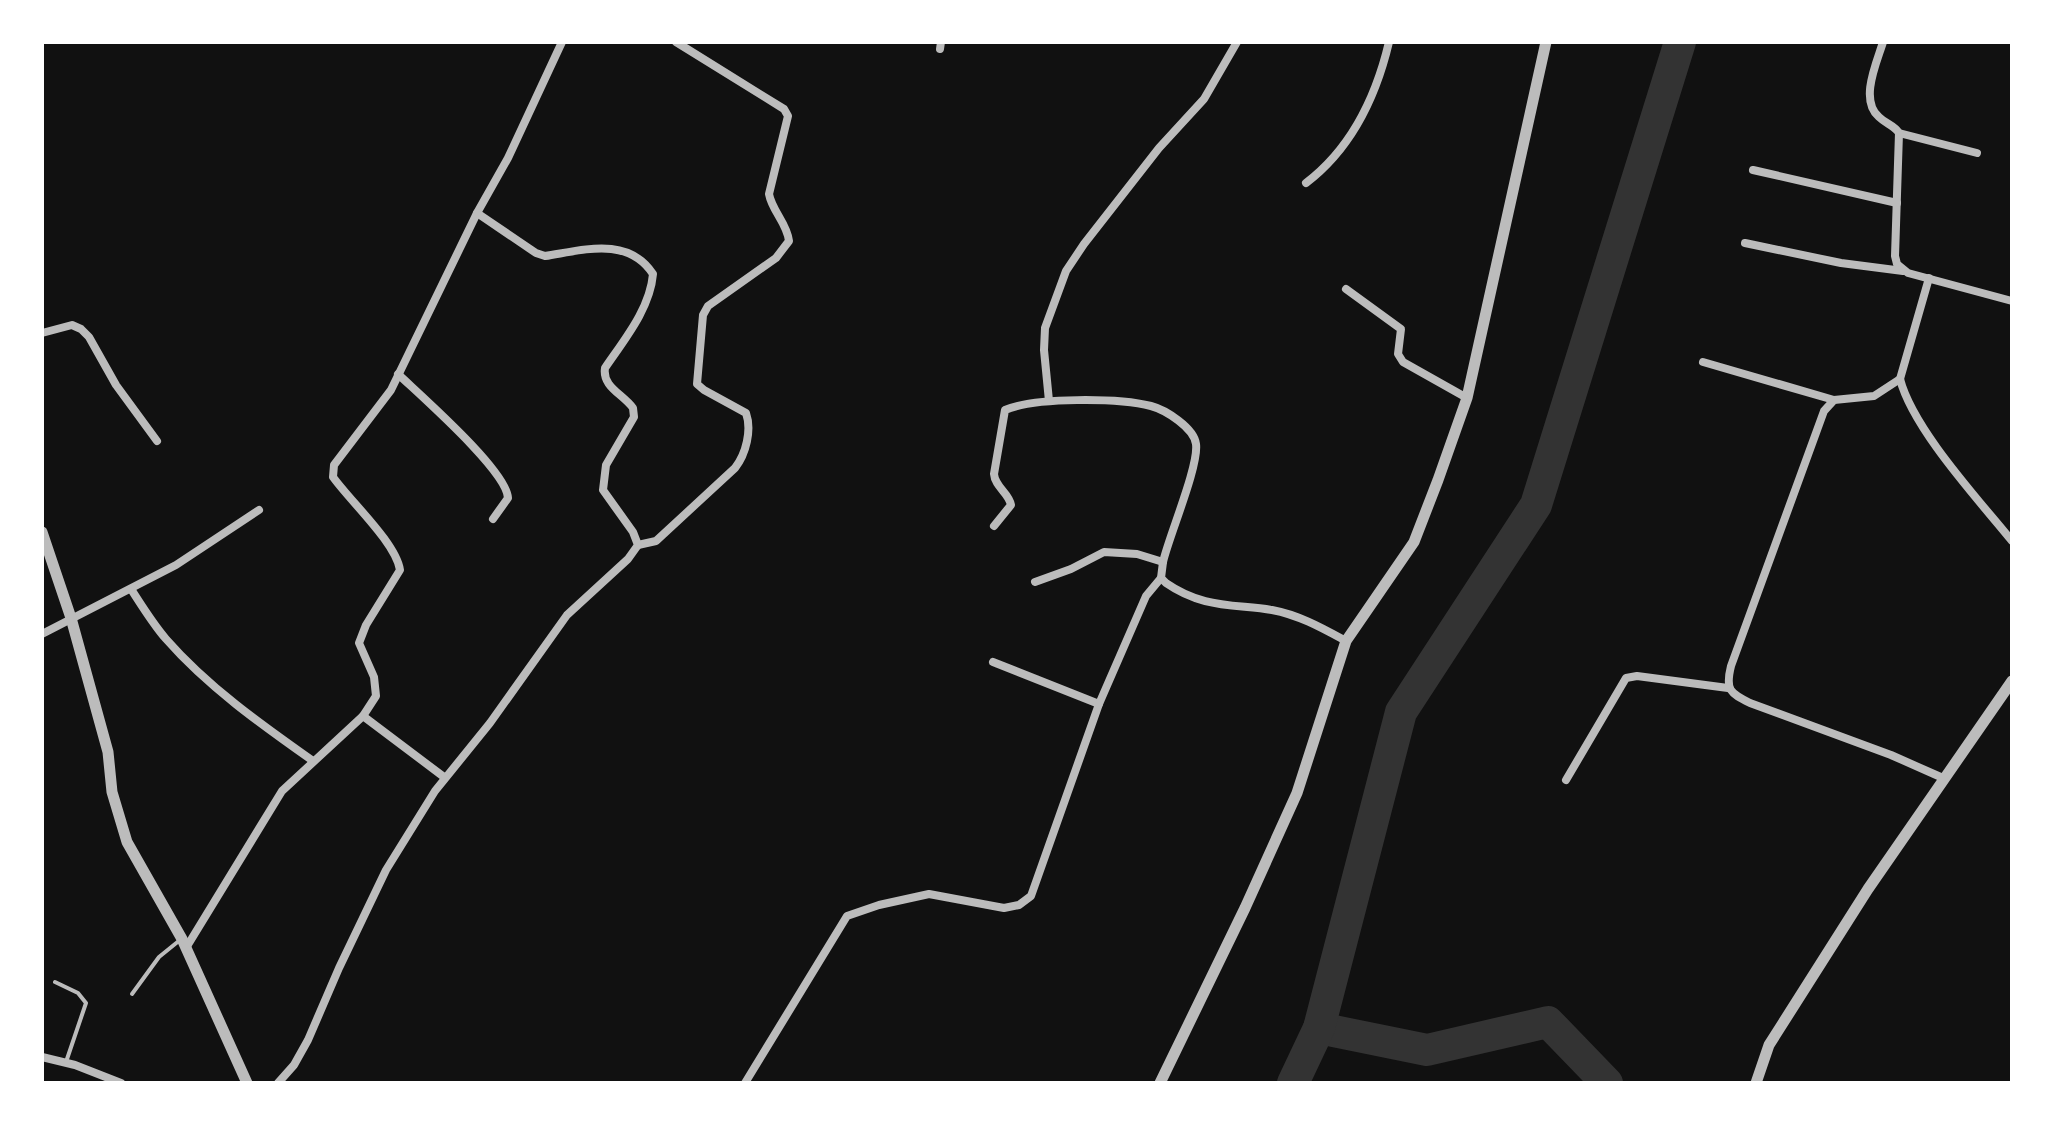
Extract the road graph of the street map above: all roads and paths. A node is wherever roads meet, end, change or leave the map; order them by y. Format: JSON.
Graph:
{"nodes":[{"id":1,"x":562,"y":42,"type":"edge"},
{"id":2,"x":676,"y":42,"type":"edge"},
{"id":3,"x":1237,"y":42,"type":"edge"},
{"id":4,"x":1389,"y":42,"type":"edge"},
{"id":5,"x":1546,"y":42,"type":"edge"},
{"id":6,"x":1883,"y":42,"type":"edge"},
{"id":7,"x":1899,"y":133,"type":"junction"},
{"id":8,"x":1977,"y":153,"type":"dead end"},
{"id":9,"x":1753,"y":170,"type":"dead end"},
{"id":10,"x":1306,"y":183,"type":"dead end"},
{"id":11,"x":1897,"y":203,"type":"junction"},
{"id":12,"x":477,"y":213,"type":"junction"},
{"id":13,"x":1745,"y":243,"type":"dead end"},
{"id":14,"x":1904,"y":271,"type":"junction"},
{"id":15,"x":1929,"y":278,"type":"junction"},
{"id":16,"x":1346,"y":289,"type":"dead end"},
{"id":17,"x":2012,"y":301,"type":"edge"},
{"id":18,"x":42,"y":333,"type":"edge"},
{"id":19,"x":1703,"y":362,"type":"dead end"},
{"id":20,"x":398,"y":374,"type":"junction"},
{"id":21,"x":1900,"y":379,"type":"junction"},
{"id":22,"x":1467,"y":398,"type":"junction"},
{"id":23,"x":1834,"y":400,"type":"junction"},
{"id":24,"x":1049,"y":401,"type":"junction"},
{"id":25,"x":157,"y":441,"type":"dead end"},
{"id":26,"x":259,"y":510,"type":"dead end"},
{"id":27,"x":493,"y":519,"type":"dead end"},
{"id":28,"x":994,"y":526,"type":"dead end"},
{"id":29,"x":42,"y":532,"type":"edge"},
{"id":30,"x":2012,"y":541,"type":"edge"},
{"id":31,"x":638,"y":545,"type":"junction"},
{"id":32,"x":1163,"y":562,"type":"junction"},
{"id":33,"x":1161,"y":578,"type":"junction"},
{"id":34,"x":1035,"y":582,"type":"dead end"},
{"id":35,"x":131,"y":589,"type":"junction"},
{"id":36,"x":71,"y":618,"type":"junction"},
{"id":37,"x":42,"y":634,"type":"edge"},
{"id":38,"x":1346,"y":641,"type":"junction"},
{"id":39,"x":993,"y":662,"type":"dead end"},
{"id":40,"x":2012,"y":681,"type":"edge"},
{"id":41,"x":1728,"y":688,"type":"junction"},
{"id":42,"x":1099,"y":704,"type":"junction"},
{"id":43,"x":363,"y":716,"type":"junction"},
{"id":44,"x":313,"y":761,"type":"junction"},
{"id":45,"x":444,"y":777,"type":"junction"},
{"id":46,"x":1943,"y":778,"type":"junction"},
{"id":47,"x":1566,"y":780,"type":"dead end"},
{"id":48,"x":184,"y":943,"type":"junction"},
{"id":49,"x":55,"y":982,"type":"dead end"},
{"id":50,"x":132,"y":994,"type":"dead end"},
{"id":51,"x":42,"y":1057,"type":"edge"},
{"id":52,"x":66,"y":1062,"type":"junction"},
{"id":53,"x":121,"y":1083,"type":"edge"},
{"id":54,"x":247,"y":1083,"type":"edge"},
{"id":55,"x":278,"y":1083,"type":"edge"},
{"id":56,"x":745,"y":1083,"type":"edge"},
{"id":57,"x":1160,"y":1083,"type":"edge"},
{"id":58,"x":1756,"y":1083,"type":"edge"}],
"edges":[{"from":1,"to":12,"type":"street"},
{"from":2,"to":31,"type":"street"},
{"from":3,"to":24,"type":"street"},
{"from":4,"to":10,"type":"street"},
{"from":5,"to":22,"type":"street"},
{"from":6,"to":7,"type":"street"},
{"from":7,"to":8,"type":"street"},
{"from":7,"to":11,"type":"street"},
{"from":9,"to":11,"type":"street"},
{"from":11,"to":14,"type":"street"},
{"from":12,"to":20,"type":"street"},
{"from":12,"to":31,"type":"street"},
{"from":13,"to":14,"type":"street"},
{"from":14,"to":15,"type":"street"},
{"from":15,"to":17,"type":"street"},
{"from":15,"to":21,"type":"street"},
{"from":16,"to":22,"type":"street"},
{"from":18,"to":25,"type":"street"},
{"from":19,"to":23,"type":"street"},
{"from":20,"to":27,"type":"street"},
{"from":20,"to":43,"type":"street"},
{"from":21,"to":23,"type":"street"},
{"from":21,"to":30,"type":"street"},
{"from":22,"to":38,"type":"street"},
{"from":23,"to":41,"type":"street"},
{"from":24,"to":28,"type":"street"},
{"from":24,"to":32,"type":"street"},
{"from":26,"to":35,"type":"street"},
{"from":29,"to":36,"type":"street"},
{"from":31,"to":45,"type":"street"},
{"from":32,"to":33,"type":"street"},
{"from":32,"to":34,"type":"street"},
{"from":33,"to":38,"type":"street"},
{"from":33,"to":42,"type":"street"},
{"from":35,"to":36,"type":"street"},
{"from":35,"to":44,"type":"street"},
{"from":36,"to":37,"type":"street"},
{"from":36,"to":48,"type":"street"},
{"from":38,"to":57,"type":"street"},
{"from":39,"to":42,"type":"street"},
{"from":40,"to":46,"type":"street"},
{"from":41,"to":46,"type":"street"},
{"from":41,"to":47,"type":"street"},
{"from":42,"to":56,"type":"street"},
{"from":43,"to":44,"type":"street"},
{"from":43,"to":45,"type":"street"},
{"from":44,"to":48,"type":"street"},
{"from":45,"to":55,"type":"street"},
{"from":46,"to":58,"type":"street"},
{"from":48,"to":50,"type":"lane"},
{"from":48,"to":54,"type":"street"},
{"from":49,"to":52,"type":"lane"},
{"from":51,"to":52,"type":"street"},
{"from":52,"to":53,"type":"street"}]}
